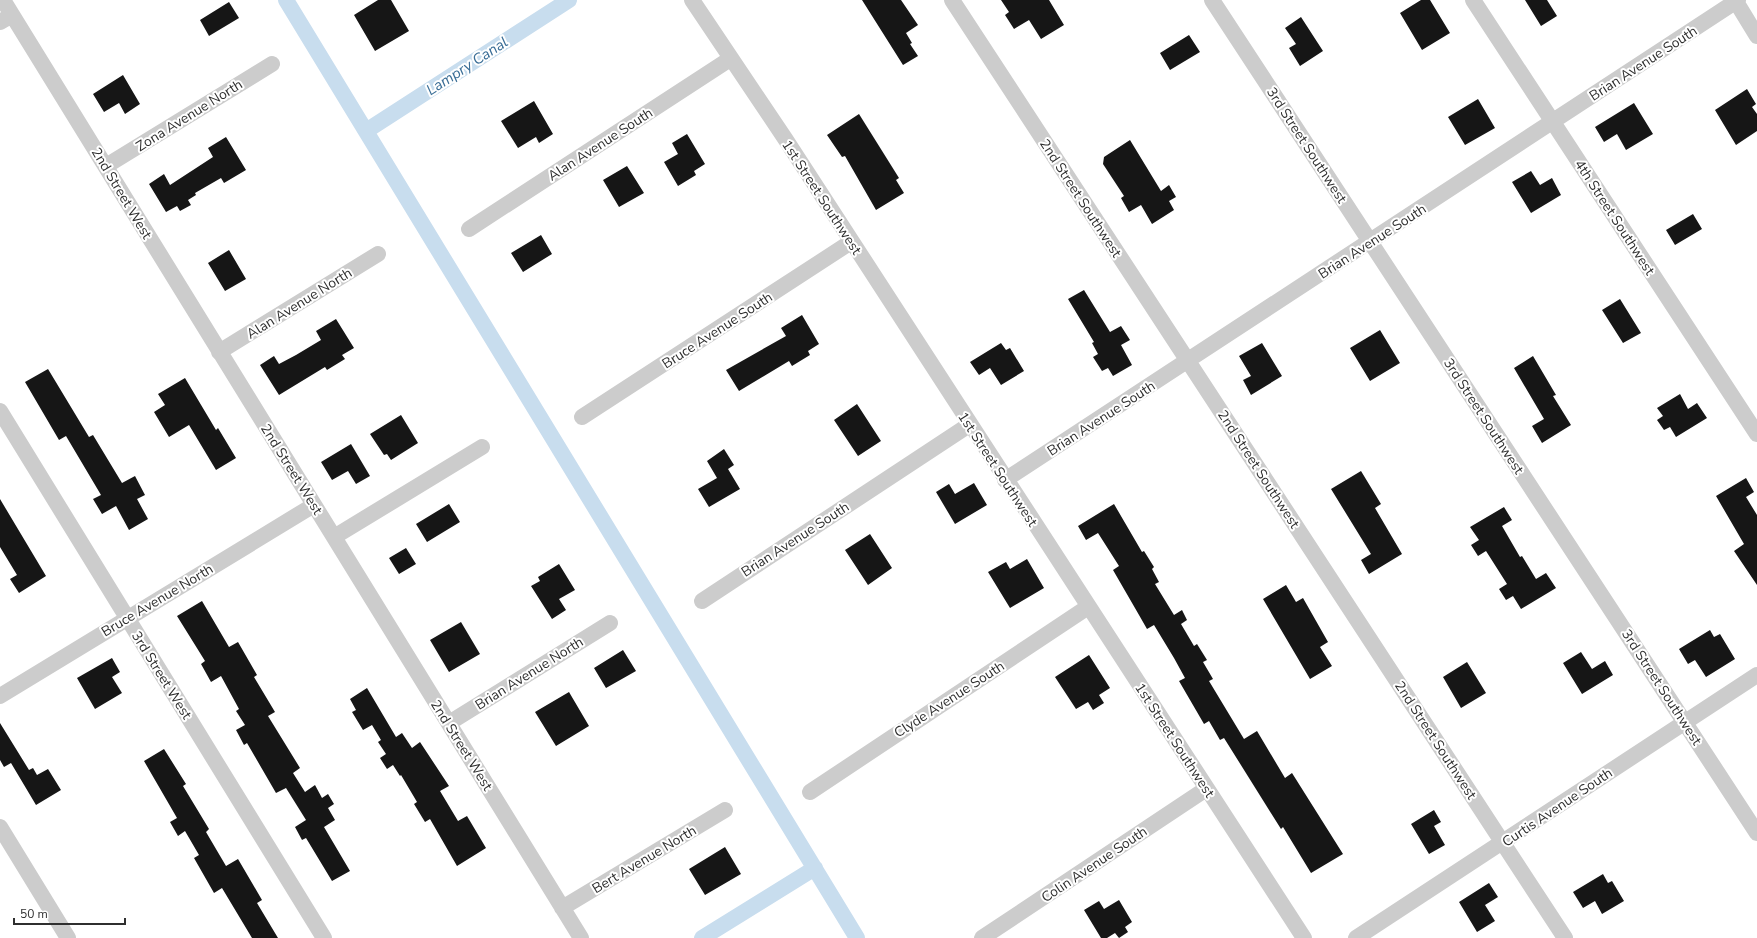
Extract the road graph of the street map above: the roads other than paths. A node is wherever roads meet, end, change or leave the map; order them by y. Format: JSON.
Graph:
{"nodes":[{"id":1,"x":3,"y":0,"type":"edge"},
{"id":2,"x":692,"y":0,"type":"edge"},
{"id":3,"x":952,"y":0,"type":"edge"},
{"id":4,"x":1212,"y":0,"type":"edge"},
{"id":5,"x":1473,"y":0,"type":"edge"},
{"id":6,"x":1736,"y":1,"type":"edge"},
{"id":7,"x":6,"y":19,"type":"edge"},
{"id":8,"x":1757,"y":36,"type":"edge"},
{"id":9,"x":730,"y":59,"type":"junction"},
{"id":10,"x":272,"y":64,"type":"dead end"},
{"id":11,"x":1552,"y":122,"type":"junction"},
{"id":12,"x":106,"y":166,"type":"junction"},
{"id":13,"x":469,"y":229,"type":"dead end"},
{"id":14,"x":851,"y":242,"type":"junction"},
{"id":15,"x":1370,"y":242,"type":"junction"},
{"id":16,"x":378,"y":254,"type":"dead end"},
{"id":17,"x":219,"y":352,"type":"junction"},
{"id":18,"x":1188,"y":361,"type":"junction"},
{"id":19,"x":0,"y":411,"type":"edge"},
{"id":20,"x":582,"y":417,"type":"dead end"},
{"id":21,"x":969,"y":425,"type":"junction"},
{"id":22,"x":1757,"y":434,"type":"edge"},
{"id":23,"x":482,"y":447,"type":"dead end"},
{"id":24,"x":1005,"y":480,"type":"junction"},
{"id":25,"x":314,"y":505,"type":"junction"},
{"id":26,"x":334,"y":537,"type":"junction"},
{"id":27,"x":702,"y":601,"type":"dead end"},
{"id":28,"x":1088,"y":607,"type":"junction"},
{"id":29,"x":127,"y":618,"type":"junction"},
{"id":30,"x":610,"y":624,"type":"dead end"},
{"id":31,"x":1757,"y":675,"type":"edge"},
{"id":32,"x":0,"y":696,"type":"edge"},
{"id":33,"x":1685,"y":722,"type":"junction"},
{"id":34,"x":449,"y":723,"type":"junction"},
{"id":35,"x":1206,"y":789,"type":"junction"},
{"id":36,"x":810,"y":792,"type":"dead end"},
{"id":37,"x":725,"y":810,"type":"dead end"},
{"id":38,"x":0,"y":827,"type":"edge"},
{"id":39,"x":1757,"y":833,"type":"edge"},
{"id":40,"x":1503,"y":842,"type":"junction"},
{"id":41,"x":562,"y":908,"type":"junction"},
{"id":42,"x":68,"y":938,"type":"edge"},
{"id":43,"x":324,"y":938,"type":"edge"},
{"id":44,"x":581,"y":938,"type":"edge"},
{"id":45,"x":982,"y":938,"type":"edge"},
{"id":46,"x":1304,"y":938,"type":"edge"},
{"id":47,"x":1356,"y":938,"type":"edge"},
{"id":48,"x":1566,"y":938,"type":"edge"}],
"edges":[{"from":1,"to":7,"type":"street","name":"2nd Street West"},
{"from":2,"to":9,"type":"street","name":"1st Street Southwest"},
{"from":3,"to":18,"type":"street","name":"2nd Street Southwest"},
{"from":4,"to":15,"type":"street","name":"3rd Street Southwest"},
{"from":5,"to":11,"type":"street","name":"4th Street Southwest"},
{"from":6,"to":8,"type":"street"},
{"from":6,"to":11,"type":"street","name":"Brian Avenue South"},
{"from":7,"to":12,"type":"street","name":"2nd Street West"},
{"from":9,"to":13,"type":"street","name":"Alan Avenue South"},
{"from":9,"to":14,"type":"street","name":"1st Street Southwest"},
{"from":10,"to":12,"type":"street","name":"Zona Avenue North"},
{"from":11,"to":15,"type":"street","name":"Brian Avenue South"},
{"from":11,"to":22,"type":"street","name":"4th Street Southwest"},
{"from":12,"to":17,"type":"street","name":"2nd Street West"},
{"from":14,"to":20,"type":"street","name":"Bruce Avenue South"},
{"from":14,"to":21,"type":"street","name":"1st Street Southwest"},
{"from":15,"to":18,"type":"street","name":"Brian Avenue South"},
{"from":15,"to":33,"type":"street","name":"3rd Street Southwest"},
{"from":16,"to":17,"type":"street","name":"Alan Avenue North"},
{"from":17,"to":25,"type":"street","name":"2nd Street West"},
{"from":18,"to":24,"type":"street","name":"Brian Avenue South"},
{"from":18,"to":40,"type":"street","name":"2nd Street Southwest"},
{"from":19,"to":29,"type":"street","name":"3rd Street West"},
{"from":21,"to":24,"type":"street","name":"1st Street Southwest"},
{"from":21,"to":27,"type":"street","name":"Brian Avenue South"},
{"from":23,"to":26,"type":"street"},
{"from":24,"to":28,"type":"street","name":"1st Street Southwest"},
{"from":25,"to":26,"type":"street","name":"2nd Street West"},
{"from":25,"to":29,"type":"street","name":"Bruce Avenue North"},
{"from":26,"to":34,"type":"street","name":"2nd Street West"},
{"from":28,"to":35,"type":"street","name":"1st Street Southwest"},
{"from":28,"to":36,"type":"street","name":"Clyde Avenue South"},
{"from":29,"to":32,"type":"street","name":"Bruce Avenue North"},
{"from":29,"to":43,"type":"street","name":"3rd Street West"},
{"from":30,"to":34,"type":"street","name":"Brian Avenue North"},
{"from":31,"to":33,"type":"street","name":"Curtis Avenue South"},
{"from":33,"to":39,"type":"street","name":"3rd Street Southwest"},
{"from":33,"to":40,"type":"street","name":"Curtis Avenue South"},
{"from":34,"to":41,"type":"street","name":"2nd Street West"},
{"from":35,"to":45,"type":"street","name":"Colin Avenue South"},
{"from":35,"to":46,"type":"street","name":"1st Street Southwest"},
{"from":37,"to":41,"type":"street","name":"Bert Avenue North"},
{"from":38,"to":42,"type":"street"},
{"from":40,"to":47,"type":"street","name":"Curtis Avenue South"},
{"from":40,"to":48,"type":"street","name":"2nd Street Southwest"},
{"from":41,"to":44,"type":"street","name":"2nd Street West"}]}
